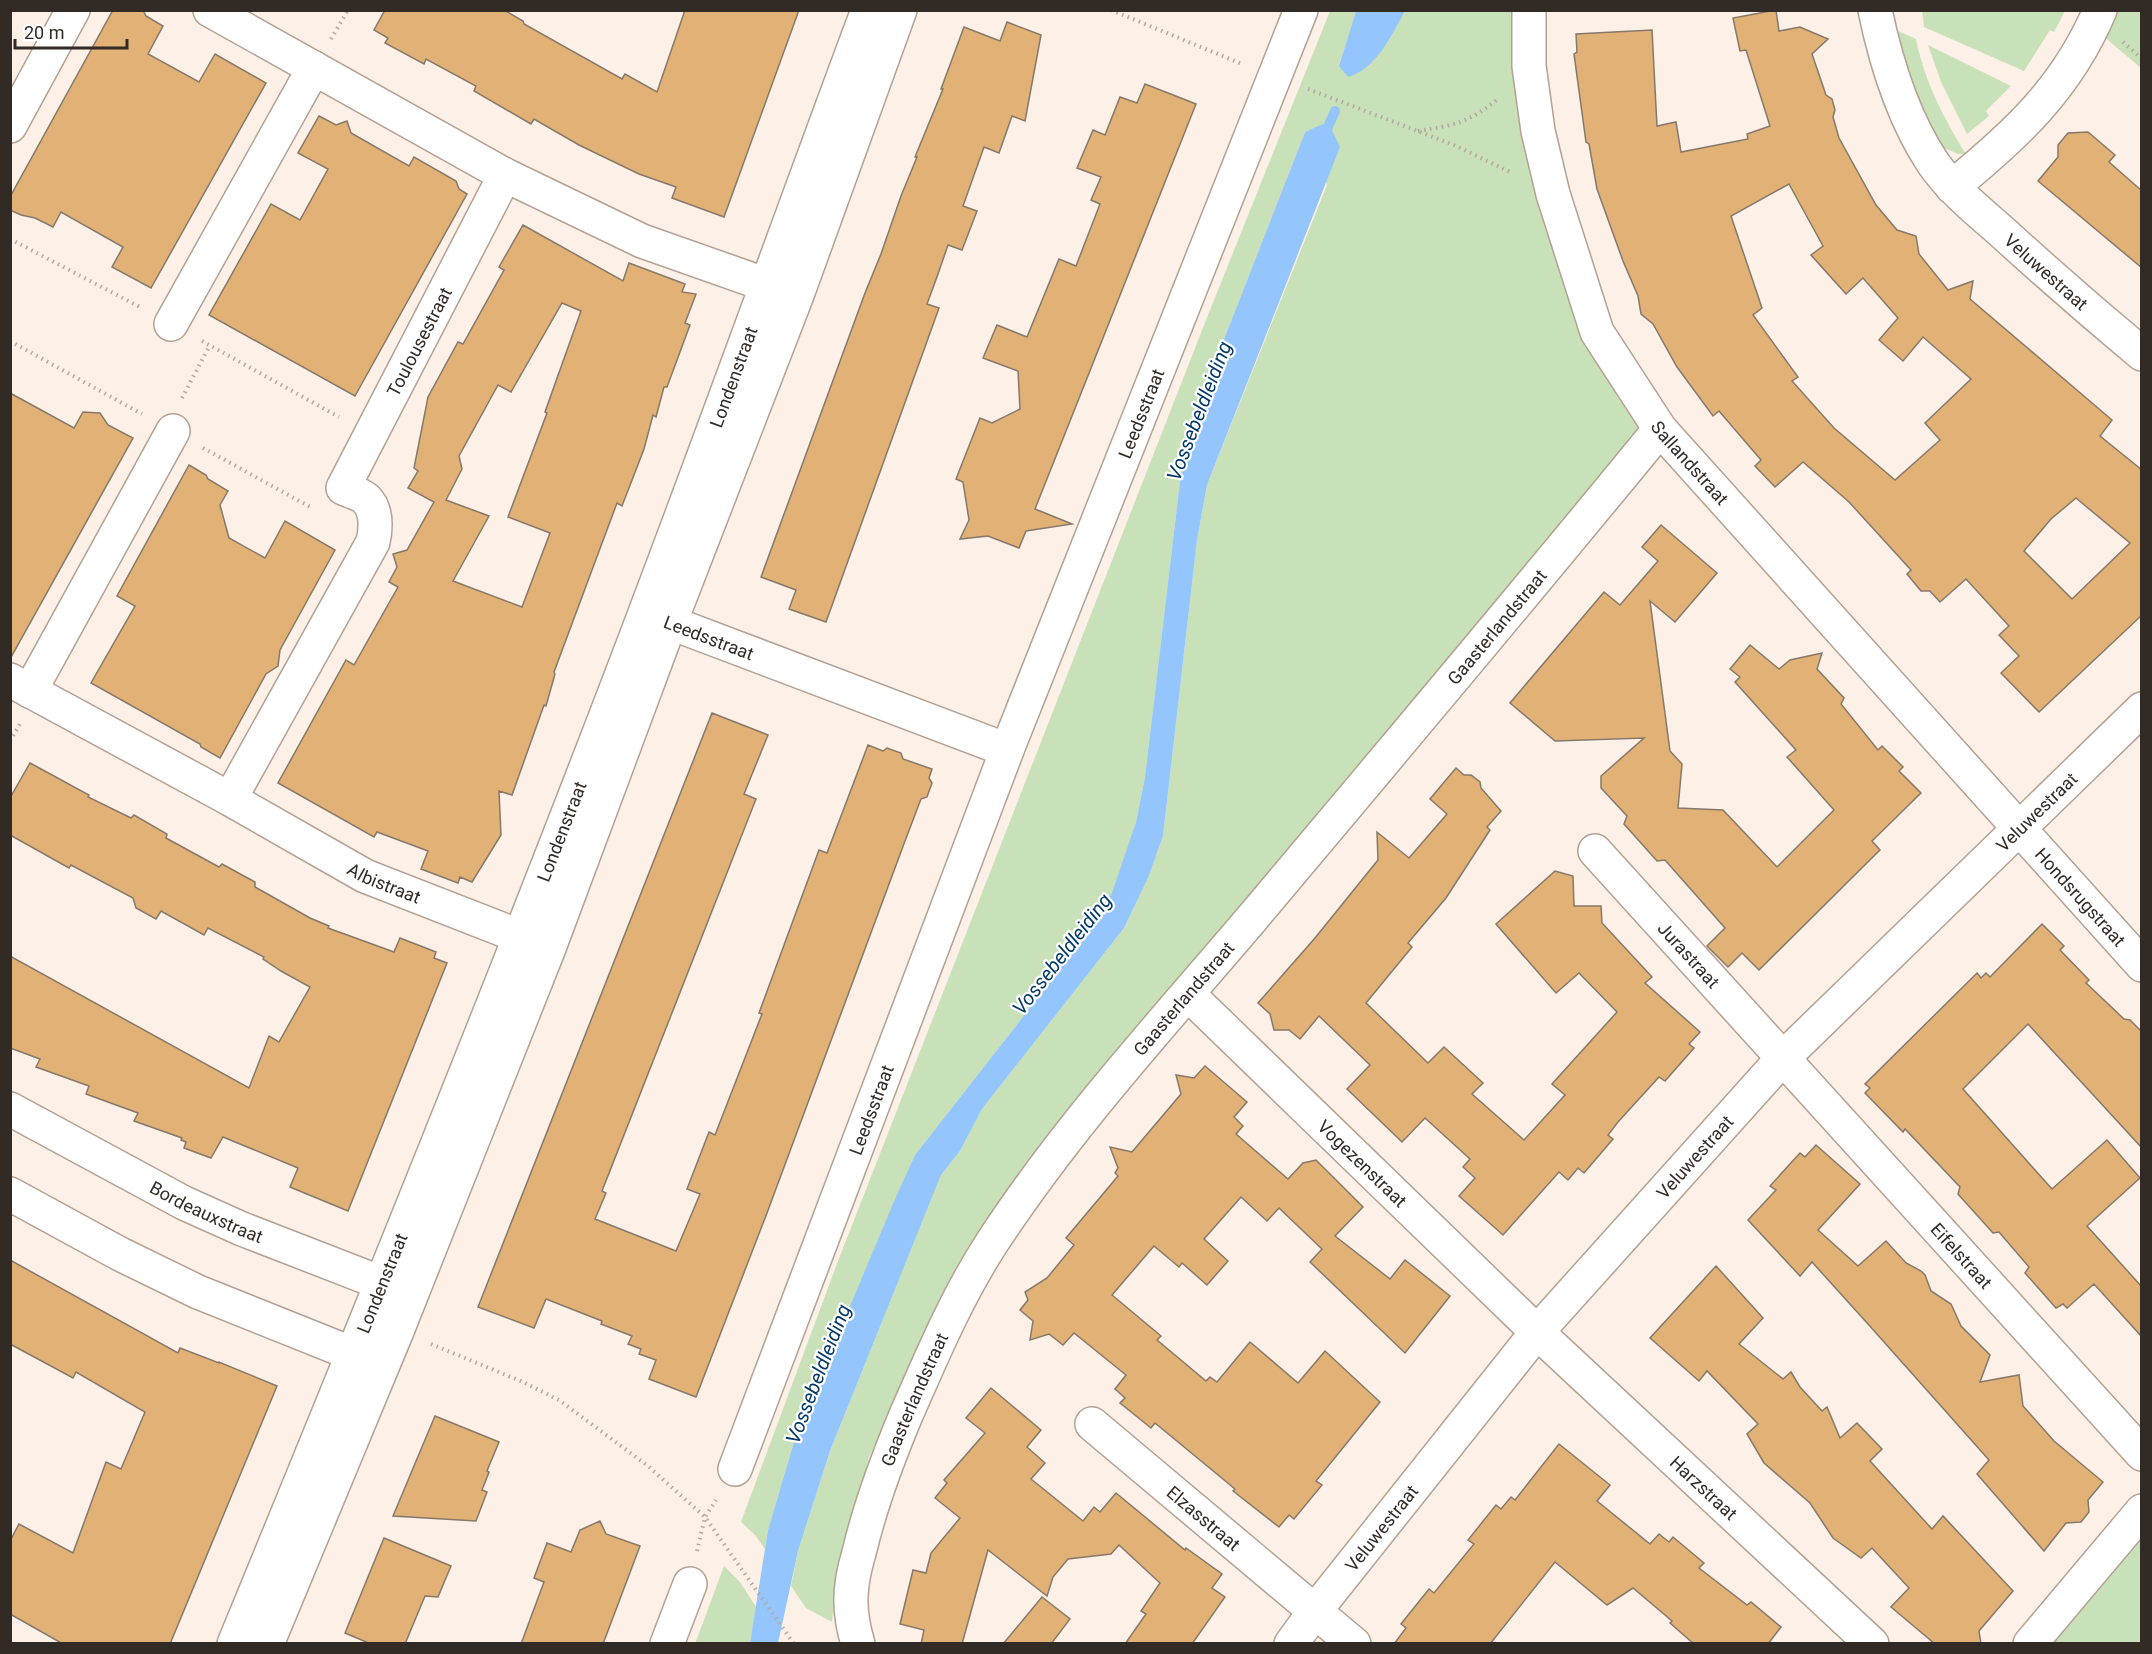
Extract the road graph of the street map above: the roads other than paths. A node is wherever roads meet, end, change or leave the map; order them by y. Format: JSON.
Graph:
{"nodes":[{"id":1,"x":73,"y":10,"type":"edge"},
{"id":2,"x":210,"y":10,"type":"edge"},
{"id":3,"x":868,"y":10,"type":"edge"},
{"id":4,"x":900,"y":10,"type":"edge"},
{"id":5,"x":1301,"y":10,"type":"edge"},
{"id":6,"x":1529,"y":10,"type":"edge"},
{"id":7,"x":1875,"y":10,"type":"edge"},
{"id":8,"x":2100,"y":10,"type":"edge"},
{"id":9,"x":315,"y":68,"type":"junction"},
{"id":10,"x":10,"y":126,"type":"edge"},
{"id":11,"x":505,"y":175,"type":"junction"},
{"id":12,"x":1953,"y":187,"type":"junction"},
{"id":13,"x":766,"y":285,"type":"junction"},
{"id":14,"x":797,"y":295,"type":"junction"},
{"id":15,"x":171,"y":324,"type":"road end"},
{"id":16,"x":2142,"y":354,"type":"edge"},
{"id":17,"x":169,"y":429,"type":"road end"},
{"id":18,"x":1660,"y":429,"type":"junction"},
{"id":19,"x":658,"y":618,"type":"junction"},
{"id":20,"x":20,"y":686,"type":"edge"},
{"id":21,"x":2142,"y":709,"type":"edge"},
{"id":22,"x":1007,"y":750,"type":"junction"},
{"id":23,"x":230,"y":799,"type":"junction"},
{"id":24,"x":2020,"y":828,"type":"junction"},
{"id":25,"x":1595,"y":851,"type":"dead end"},
{"id":26,"x":535,"y":942,"type":"junction"},
{"id":27,"x":2142,"y":965,"type":"edge"},
{"id":28,"x":1188,"y":994,"type":"junction"},
{"id":29,"x":1783,"y":1058,"type":"junction"},
{"id":30,"x":10,"y":1109,"type":"edge"},
{"id":31,"x":10,"y":1194,"type":"edge"},
{"id":32,"x":396,"y":1289,"type":"junction"},
{"id":33,"x":1537,"y":1332,"type":"junction"},
{"id":34,"x":368,"y":1360,"type":"junction"},
{"id":35,"x":1092,"y":1424,"type":"dead end"},
{"id":36,"x":2142,"y":1454,"type":"edge"},
{"id":37,"x":735,"y":1468,"type":"dead end"},
{"id":38,"x":2142,"y":1511,"type":"edge"},
{"id":39,"x":690,"y":1584,"type":"dead end"},
{"id":40,"x":1315,"y":1611,"type":"junction"},
{"id":41,"x":234,"y":1644,"type":"edge"},
{"id":42,"x":267,"y":1644,"type":"edge"},
{"id":43,"x":668,"y":1644,"type":"edge"},
{"id":44,"x":858,"y":1644,"type":"edge"},
{"id":45,"x":1291,"y":1644,"type":"edge"},
{"id":46,"x":1354,"y":1644,"type":"edge"},
{"id":47,"x":1872,"y":1644,"type":"edge"},
{"id":48,"x":2030,"y":1644,"type":"edge"}],
"edges":[{"from":1,"to":10,"type":"street"},
{"from":2,"to":9,"type":"street"},
{"from":3,"to":13,"type":"street","name":"Londenstraat"},
{"from":4,"to":14,"type":"street","name":"Londenstraat"},
{"from":5,"to":22,"type":"street","name":"Leedsstraat"},
{"from":6,"to":18,"type":"street","name":"Sallandstraat"},
{"from":7,"to":12,"type":"street","name":"Veluwestraat"},
{"from":8,"to":12,"type":"street"},
{"from":9,"to":11,"type":"street"},
{"from":9,"to":15,"type":"street"},
{"from":11,"to":13,"type":"street"},
{"from":11,"to":23,"type":"street","name":"Toulousestraat"},
{"from":12,"to":16,"type":"street","name":"Veluwestraat"},
{"from":13,"to":14,"type":"street"},
{"from":13,"to":19,"type":"street","name":"Londenstraat"},
{"from":14,"to":19,"type":"street","name":"Londenstraat"},
{"from":17,"to":20,"type":"street","name":"Albistraat"},
{"from":18,"to":24,"type":"street","name":"Sallandstraat"},
{"from":18,"to":28,"type":"street","name":"Gaasterlandstraat"},
{"from":19,"to":22,"type":"street","name":"Leedsstraat"},
{"from":19,"to":26,"type":"street","name":"Londenstraat"},
{"from":20,"to":23,"type":"street","name":"Albistraat"},
{"from":21,"to":24,"type":"street","name":"Veluwestraat"},
{"from":22,"to":37,"type":"street","name":"Leedsstraat"},
{"from":23,"to":26,"type":"street","name":"Albistraat"},
{"from":24,"to":27,"type":"street","name":"Hondsrugstraat"},
{"from":24,"to":29,"type":"street","name":"Veluwestraat"},
{"from":25,"to":29,"type":"street","name":"Jurastraat"},
{"from":26,"to":32,"type":"street","name":"Londenstraat"},
{"from":28,"to":33,"type":"street","name":"Vogezenstraat"},
{"from":28,"to":44,"type":"street","name":"Gaasterlandstraat"},
{"from":29,"to":33,"type":"street","name":"Veluwestraat"},
{"from":29,"to":36,"type":"street","name":"Eifelstraat"},
{"from":30,"to":32,"type":"street","name":"Bordeauxstraat"},
{"from":31,"to":34,"type":"street"},
{"from":32,"to":34,"type":"street","name":"Londenstraat"},
{"from":33,"to":40,"type":"street","name":"Veluwestraat"},
{"from":33,"to":47,"type":"street","name":"Harzstraat"},
{"from":34,"to":41,"type":"street","name":"Londenstraat"},
{"from":34,"to":42,"type":"street","name":"Londenstraat"},
{"from":35,"to":40,"type":"street","name":"Elzasstraat"},
{"from":38,"to":48,"type":"street"},
{"from":39,"to":43,"type":"street"},
{"from":40,"to":45,"type":"street","name":"Veluwestraat"},
{"from":40,"to":46,"type":"street","name":"Elzasstraat"}]}
